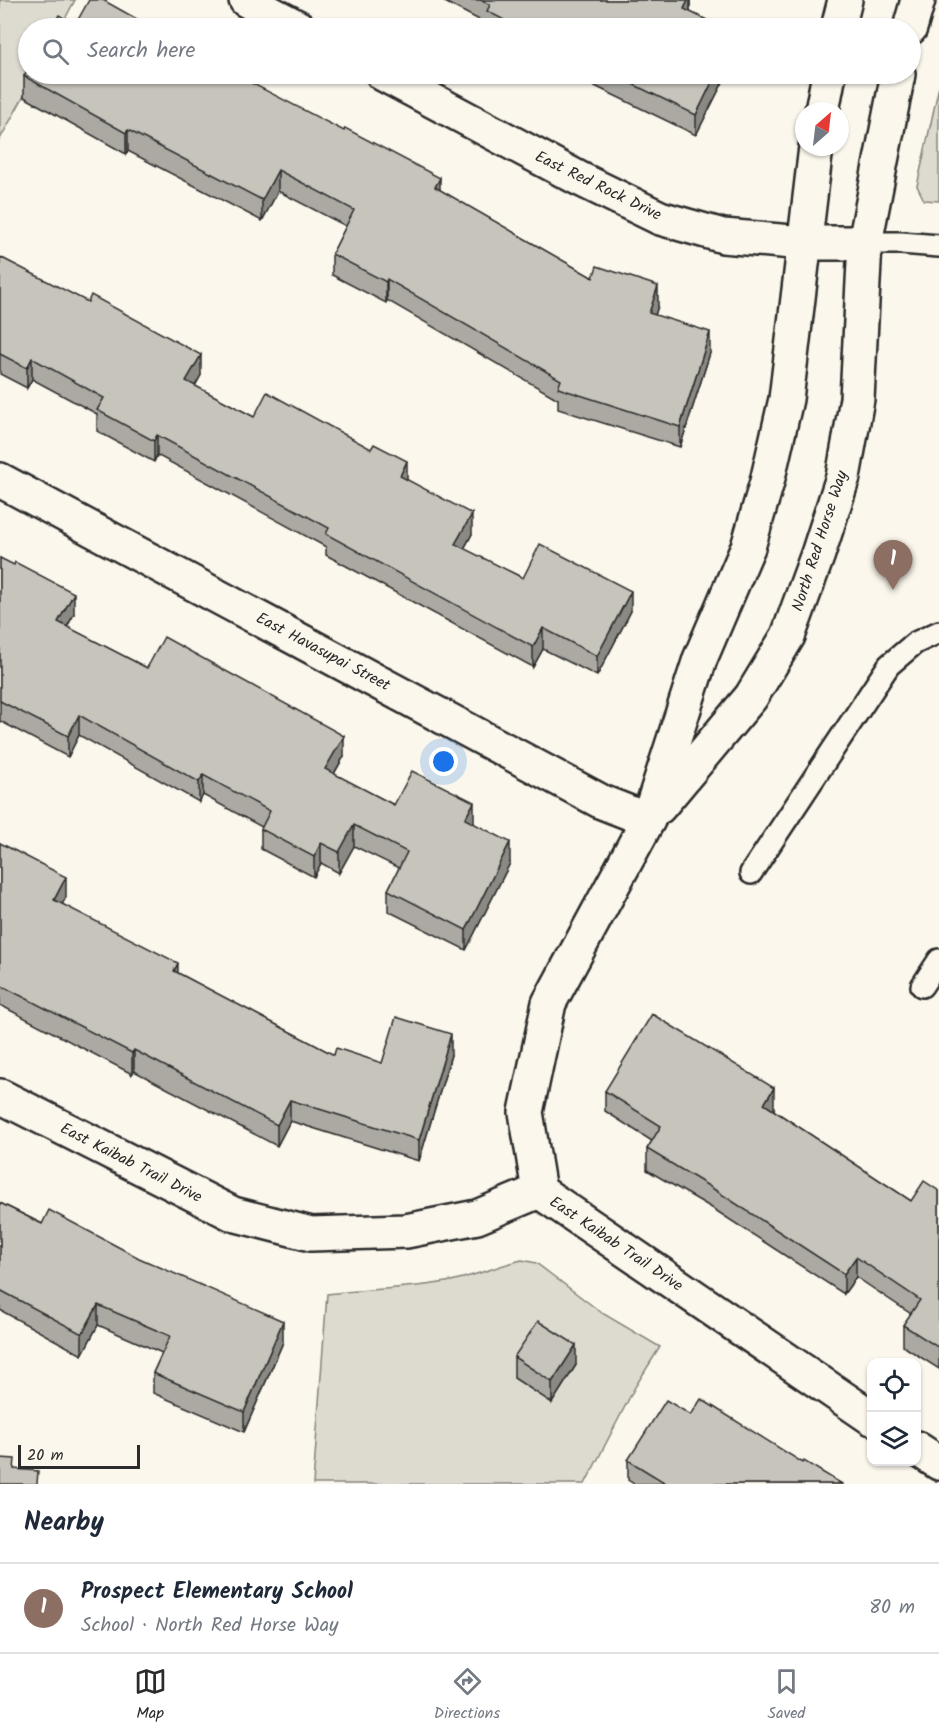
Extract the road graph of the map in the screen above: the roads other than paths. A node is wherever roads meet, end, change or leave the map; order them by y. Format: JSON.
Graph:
{"nodes":[{"id":1,"x":246,"y":0,"type":"edge"},
{"id":2,"x":845,"y":0,"type":"edge"},
{"id":3,"x":918,"y":0,"type":"edge"},
{"id":4,"x":280,"y":18,"type":"edge"},
{"id":5,"x":840,"y":18,"type":"edge"},
{"id":6,"x":913,"y":18,"type":"edge"},
{"id":7,"x":402,"y":84,"type":"edge"},
{"id":8,"x":827,"y":84,"type":"edge"},
{"id":9,"x":896,"y":84,"type":"edge"},
{"id":10,"x":824,"y":102,"type":"edge"},
{"id":11,"x":815,"y":156,"type":"edge"},
{"id":12,"x":804,"y":243,"type":"junction"},
{"id":13,"x":865,"y":243,"type":"junction"},
{"id":14,"x":939,"y":246,"type":"edge"},
{"id":15,"x":0,"y":480,"type":"edge"},
{"id":16,"x":939,"y":632,"type":"edge"},
{"id":17,"x":648,"y":820,"type":"junction"},
{"id":18,"x":751,"y":873,"type":"dead end"},
{"id":19,"x":939,"y":960,"type":"edge"},
{"id":20,"x":922,"y":986,"type":"dead end"},
{"id":21,"x":0,"y":1096,"type":"edge"},
{"id":22,"x":538,"y":1191,"type":"junction"},
{"id":23,"x":867,"y":1415,"type":"edge"},
{"id":24,"x":921,"y":1451,"type":"edge"},
{"id":25,"x":939,"y":1463,"type":"edge"}],
"edges":[{"from":1,"to":4,"type":"street"},
{"from":2,"to":5,"type":"street"},
{"from":3,"to":6,"type":"street"},
{"from":7,"to":12,"type":"street","name":"East Red Rock Drive"},
{"from":8,"to":10,"type":"street"},
{"from":9,"to":13,"type":"street","name":"North Red Horse Way"},
{"from":11,"to":12,"type":"street","name":"North Red Horse Way"},
{"from":12,"to":13,"type":"street","name":"East Red Rock Drive"},
{"from":12,"to":17,"type":"street","name":"North Red Horse Way"},
{"from":13,"to":14,"type":"lane"},
{"from":13,"to":17,"type":"street","name":"North Red Horse Way"},
{"from":15,"to":17,"type":"street","name":"East Havasupai Street"},
{"from":16,"to":18,"type":"lane"},
{"from":17,"to":22,"type":"street","name":"North Red Horse Way"},
{"from":19,"to":20,"type":"lane"},
{"from":21,"to":22,"type":"street","name":"East Kaibab Trail Drive"},
{"from":22,"to":23,"type":"street","name":"East Kaibab Trail Drive"},
{"from":24,"to":25,"type":"street"}]}
